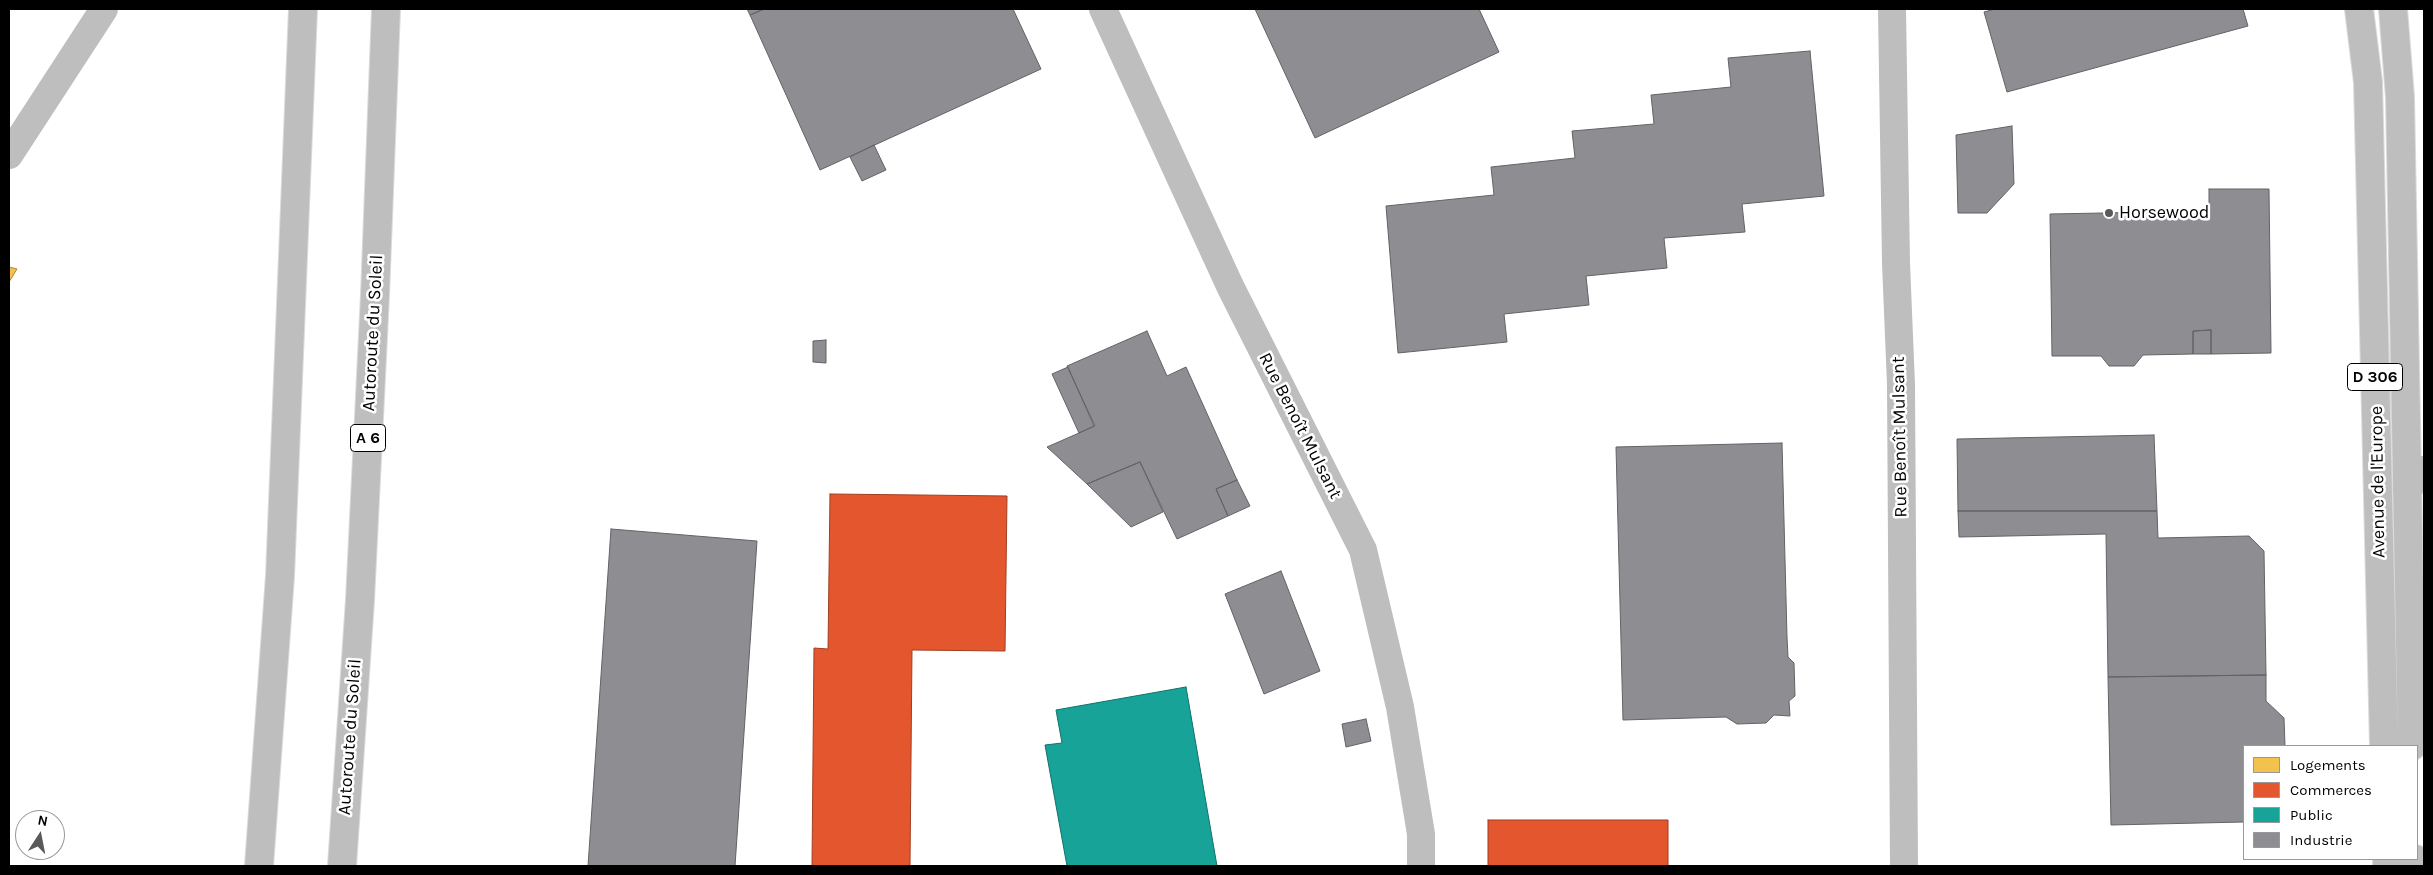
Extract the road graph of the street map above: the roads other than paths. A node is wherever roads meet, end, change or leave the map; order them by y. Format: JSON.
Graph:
{"nodes":[{"id":1,"x":104,"y":9,"type":"edge"},
{"id":2,"x":303,"y":9,"type":"edge"},
{"id":3,"x":386,"y":9,"type":"edge"},
{"id":4,"x":1103,"y":9,"type":"edge"},
{"id":5,"x":1892,"y":9,"type":"edge"},
{"id":6,"x":2360,"y":9,"type":"edge"},
{"id":7,"x":2392,"y":9,"type":"edge"},
{"id":8,"x":9,"y":155,"type":"edge"},
{"id":9,"x":2424,"y":470,"type":"edge"},
{"id":10,"x":2407,"y":490,"type":"junction"},
{"id":11,"x":2384,"y":745,"type":"edge"},
{"id":12,"x":2412,"y":745,"type":"edge"},
{"id":13,"x":259,"y":866,"type":"edge"},
{"id":14,"x":342,"y":866,"type":"edge"},
{"id":15,"x":1421,"y":866,"type":"edge"},
{"id":16,"x":1904,"y":866,"type":"edge"}],
"edges":[{"from":1,"to":8,"type":"main road"},
{"from":2,"to":13,"type":"main road"},
{"from":3,"to":14,"type":"main road","name":"Autoroute du Soleil","number":"A 6"},
{"from":4,"to":15,"type":"main road","name":"Rue Benoît Mulsant"},
{"from":5,"to":16,"type":"main road","name":"Rue Benoît Mulsant"},
{"from":6,"to":11,"type":"main road","name":"Avenue de l'Europe","number":"D 306"},
{"from":7,"to":10,"type":"main road","name":"Avenue de l'Europe","number":"D 306"},
{"from":9,"to":10,"type":"main road"},
{"from":10,"to":12,"type":"main road","name":"Avenue de l'Europe","number":"D 306"}]}
